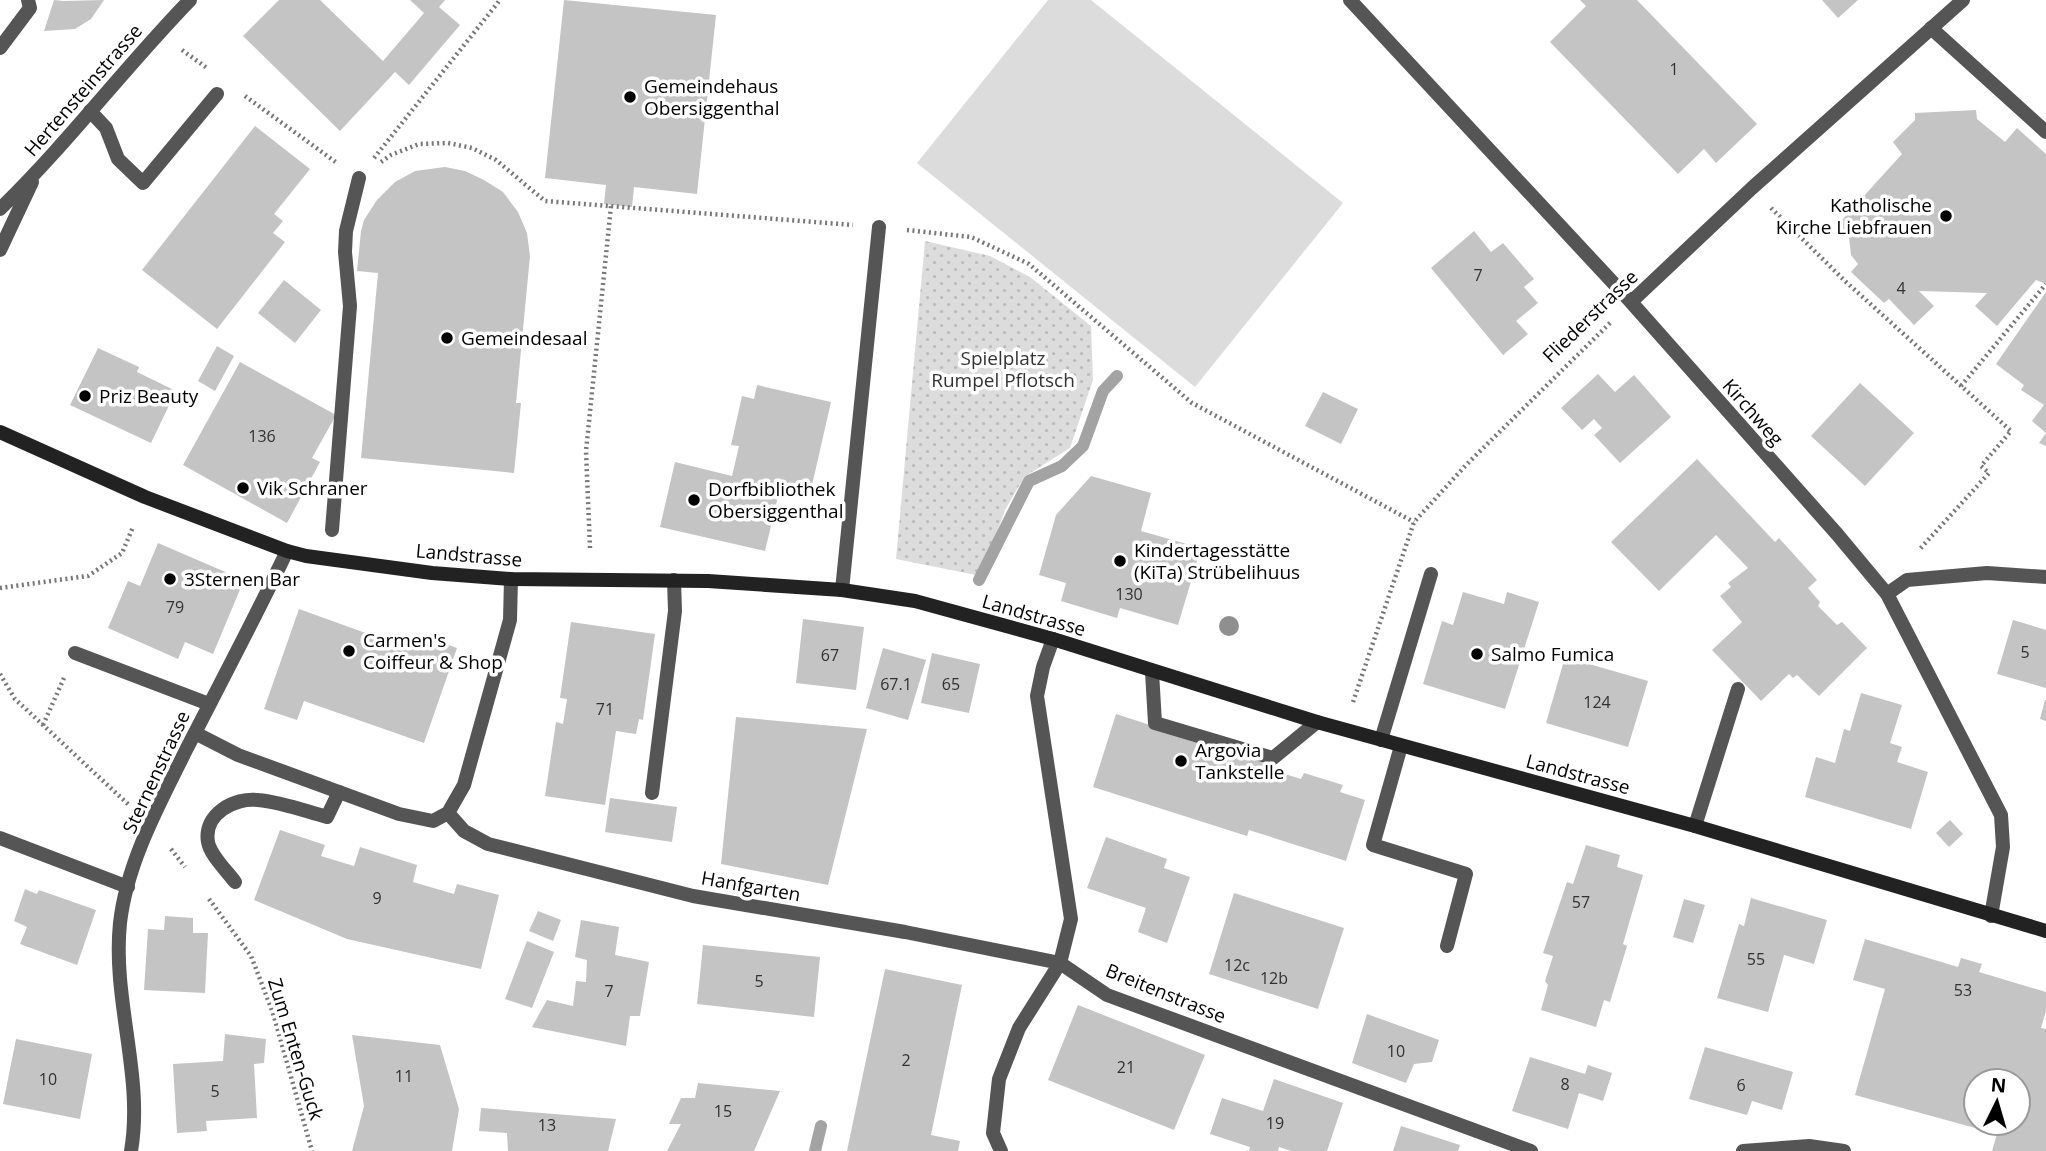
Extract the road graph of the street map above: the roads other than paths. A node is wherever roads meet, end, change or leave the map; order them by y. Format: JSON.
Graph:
{"nodes":[{"id":1,"x":28,"y":0,"type":"edge"},
{"id":2,"x":190,"y":0,"type":"edge"},
{"id":3,"x":1350,"y":0,"type":"edge"},
{"id":4,"x":1963,"y":0,"type":"edge"},
{"id":5,"x":1931,"y":28,"type":"junction"},
{"id":6,"x":0,"y":48,"type":"edge"},
{"id":7,"x":217,"y":94,"type":"dead end"},
{"id":8,"x":90,"y":111,"type":"junction"},
{"id":9,"x":2046,"y":132,"type":"edge"},
{"id":10,"x":35,"y":175,"type":"junction"},
{"id":11,"x":359,"y":178,"type":"road end"},
{"id":12,"x":0,"y":209,"type":"edge"},
{"id":13,"x":879,"y":226,"type":"road end"},
{"id":14,"x":0,"y":250,"type":"edge"},
{"id":15,"x":1631,"y":302,"type":"junction"},
{"id":16,"x":0,"y":432,"type":"edge"},
{"id":17,"x":332,"y":530,"type":"dead end"},
{"id":18,"x":287,"y":551,"type":"junction"},
{"id":19,"x":1431,"y":574,"type":"dead end"},
{"id":20,"x":2046,"y":577,"type":"edge"},
{"id":21,"x":511,"y":579,"type":"junction"},
{"id":22,"x":674,"y":580,"type":"junction"},
{"id":23,"x":842,"y":590,"type":"junction"},
{"id":24,"x":1887,"y":594,"type":"junction"},
{"id":25,"x":1053,"y":639,"type":"junction"},
{"id":26,"x":75,"y":653,"type":"road end"},
{"id":27,"x":1153,"y":672,"type":"junction"},
{"id":28,"x":1738,"y":689,"type":"dead end"},
{"id":29,"x":209,"y":704,"type":"junction"},
{"id":30,"x":1317,"y":722,"type":"junction"},
{"id":31,"x":195,"y":733,"type":"junction"},
{"id":32,"x":1381,"y":740,"type":"junction"},
{"id":33,"x":1401,"y":746,"type":"junction"},
{"id":34,"x":339,"y":792,"type":"junction"},
{"id":35,"x":652,"y":793,"type":"dead end"},
{"id":36,"x":448,"y":813,"type":"junction"},
{"id":37,"x":1695,"y":826,"type":"junction"},
{"id":38,"x":0,"y":838,"type":"edge"},
{"id":39,"x":235,"y":882,"type":"dead end"},
{"id":40,"x":128,"y":887,"type":"junction"},
{"id":41,"x":1992,"y":916,"type":"junction"},
{"id":42,"x":2046,"y":932,"type":"edge"},
{"id":43,"x":1447,"y":946,"type":"dead end"},
{"id":44,"x":1060,"y":963,"type":"junction"},
{"id":45,"x":131,"y":1151,"type":"edge"},
{"id":46,"x":1001,"y":1151,"type":"edge"},
{"id":47,"x":1531,"y":1151,"type":"edge"},
{"id":48,"x":1742,"y":1151,"type":"edge"},
{"id":49,"x":1844,"y":1151,"type":"edge"}],
"edges":[{"from":1,"to":6,"type":"street"},
{"from":2,"to":8,"type":"street","name":"Hertensteinstrasse"},
{"from":3,"to":15,"type":"street","name":"Kirchweg"},
{"from":4,"to":5,"type":"street","name":"Fliederstrasse"},
{"from":5,"to":9,"type":"street"},
{"from":5,"to":15,"type":"street","name":"Fliederstrasse"},
{"from":7,"to":8,"type":"street"},
{"from":8,"to":10,"type":"street","name":"Hertensteinstrasse"},
{"from":10,"to":12,"type":"street","name":"Hertensteinstrasse"},
{"from":10,"to":14,"type":"street","name":"Hertensteinstrasse"},
{"from":11,"to":17,"type":"street"},
{"from":13,"to":23,"type":"street"},
{"from":15,"to":24,"type":"street","name":"Kirchweg"},
{"from":16,"to":18,"type":"main road","name":"Landstrasse"},
{"from":18,"to":21,"type":"main road","name":"Landstrasse"},
{"from":18,"to":29,"type":"street","name":"Sternenstrasse"},
{"from":19,"to":32,"type":"street"},
{"from":20,"to":24,"type":"street"},
{"from":21,"to":22,"type":"main road","name":"Landstrasse"},
{"from":21,"to":36,"type":"street"},
{"from":22,"to":23,"type":"main road","name":"Landstrasse"},
{"from":22,"to":35,"type":"street"},
{"from":23,"to":25,"type":"main road","name":"Landstrasse"},
{"from":24,"to":41,"type":"street","name":"Kirchweg"},
{"from":25,"to":27,"type":"main road","name":"Landstrasse"},
{"from":25,"to":44,"type":"street"},
{"from":26,"to":29,"type":"street"},
{"from":27,"to":30,"type":"main road","name":"Landstrasse"},
{"from":27,"to":30,"type":"street"},
{"from":28,"to":37,"type":"street"},
{"from":29,"to":31,"type":"street","name":"Sternenstrasse"},
{"from":30,"to":32,"type":"main road","name":"Landstrasse"},
{"from":31,"to":34,"type":"street"},
{"from":31,"to":40,"type":"street","name":"Sternenstrasse"},
{"from":32,"to":33,"type":"main road","name":"Landstrasse"},
{"from":33,"to":37,"type":"main road","name":"Landstrasse"},
{"from":33,"to":43,"type":"street"},
{"from":34,"to":36,"type":"street"},
{"from":34,"to":39,"type":"street"},
{"from":36,"to":44,"type":"street","name":"Hanfgarten"},
{"from":37,"to":41,"type":"main road","name":"Landstrasse"},
{"from":38,"to":40,"type":"street"},
{"from":40,"to":45,"type":"street","name":"Sternenstrasse"},
{"from":41,"to":42,"type":"main road","name":"Landstrasse"},
{"from":44,"to":46,"type":"street"},
{"from":44,"to":47,"type":"street","name":"Breitenstrasse"},
{"from":48,"to":49,"type":"street"}]}
